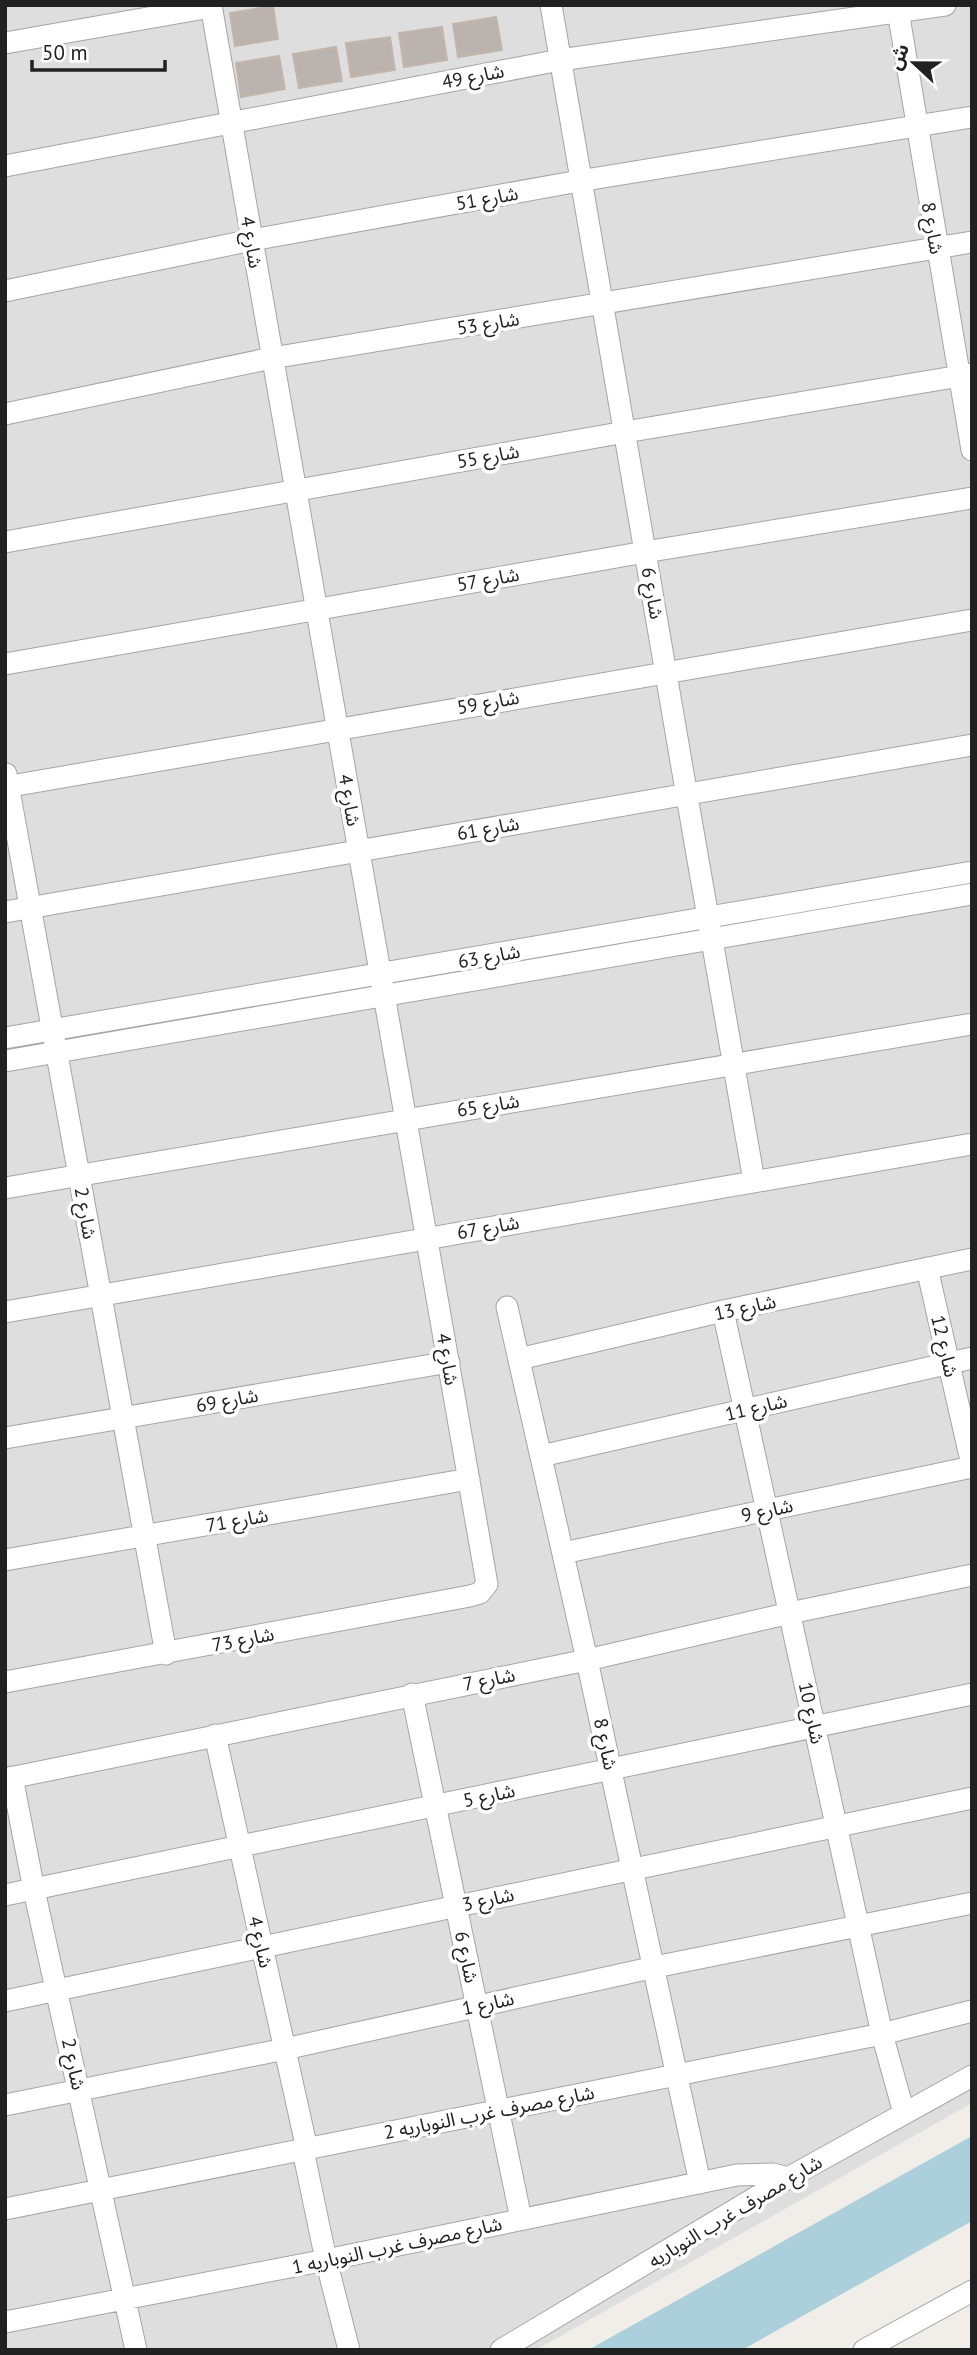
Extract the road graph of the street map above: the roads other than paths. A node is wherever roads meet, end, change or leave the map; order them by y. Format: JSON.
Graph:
{"nodes":[{"id":1,"x":551,"y":5,"type":"edge"},
{"id":2,"x":944,"y":5,"type":"edge"},
{"id":3,"x":211,"y":6,"type":"edge"},
{"id":4,"x":897,"y":9,"type":"edge"},
{"id":5,"x":5,"y":43,"type":"edge"},
{"id":6,"x":560,"y":60,"type":"junction"},
{"id":7,"x":972,"y":117,"type":"edge"},
{"id":8,"x":231,"y":123,"type":"junction"},
{"id":9,"x":916,"y":125,"type":"junction"},
{"id":10,"x":5,"y":166,"type":"edge"},
{"id":11,"x":579,"y":181,"type":"junction"},
{"id":12,"x":252,"y":240,"type":"junction"},
{"id":13,"x":972,"y":242,"type":"edge"},
{"id":14,"x":936,"y":247,"type":"junction"},
{"id":15,"x":5,"y":291,"type":"edge"},
{"id":16,"x":601,"y":304,"type":"junction"},
{"id":17,"x":272,"y":358,"type":"junction"},
{"id":18,"x":966,"y":375,"type":"edge"},
{"id":19,"x":5,"y":414,"type":"edge"},
{"id":20,"x":625,"y":432,"type":"junction"},
{"id":21,"x":972,"y":450,"type":"edge"},
{"id":22,"x":296,"y":490,"type":"junction"},
{"id":23,"x":972,"y":498,"type":"edge"},
{"id":24,"x":5,"y":542,"type":"edge"},
{"id":25,"x":645,"y":552,"type":"junction"},
{"id":26,"x":316,"y":609,"type":"junction"},
{"id":27,"x":972,"y":620,"type":"edge"},
{"id":28,"x":5,"y":664,"type":"edge"},
{"id":29,"x":667,"y":671,"type":"junction"},
{"id":30,"x":338,"y":728,"type":"junction"},
{"id":31,"x":972,"y":746,"type":"edge"},
{"id":32,"x":6,"y":782,"type":"edge"},
{"id":33,"x":687,"y":793,"type":"junction"},
{"id":34,"x":359,"y":850,"type":"junction"},
{"id":35,"x":972,"y":872,"type":"edge"},
{"id":36,"x":972,"y":894,"type":"edge"},
{"id":37,"x":30,"y":908,"type":"junction"},
{"id":38,"x":5,"y":912,"type":"edge"},
{"id":39,"x":710,"y":928,"type":"junction"},
{"id":40,"x":382,"y":984,"type":"junction"},
{"id":41,"x":972,"y":1024,"type":"edge"},
{"id":42,"x":53,"y":1030,"type":"junction"},
{"id":43,"x":5,"y":1038,"type":"edge"},
{"id":44,"x":57,"y":1052,"type":"junction"},
{"id":45,"x":5,"y":1061,"type":"edge"},
{"id":46,"x":734,"y":1065,"type":"junction"},
{"id":47,"x":406,"y":1119,"type":"junction"},
{"id":48,"x":972,"y":1144,"type":"edge"},
{"id":49,"x":79,"y":1176,"type":"junction"},
{"id":50,"x":754,"y":1181,"type":"junction"},
{"id":51,"x":5,"y":1188,"type":"edge"},
{"id":52,"x":427,"y":1238,"type":"junction"},
{"id":53,"x":972,"y":1259,"type":"edge"},
{"id":54,"x":927,"y":1268,"type":"junction"},
{"id":55,"x":101,"y":1296,"type":"junction"},
{"id":56,"x":507,"y":1307,"type":"dead end"},
{"id":57,"x":723,"y":1311,"type":"junction"},
{"id":58,"x":5,"y":1312,"type":"edge"},
{"id":59,"x":972,"y":1358,"type":"edge"},
{"id":60,"x":519,"y":1359,"type":"junction"},
{"id":61,"x":449,"y":1362,"type":"junction"},
{"id":62,"x":949,"y":1363,"type":"junction"},
{"id":63,"x":745,"y":1409,"type":"junction"},
{"id":64,"x":123,"y":1418,"type":"junction"},
{"id":65,"x":5,"y":1438,"type":"edge"},
{"id":66,"x":541,"y":1456,"type":"junction"},
{"id":67,"x":972,"y":1466,"type":"edge"},
{"id":68,"x":469,"y":1479,"type":"junction"},
{"id":69,"x":767,"y":1510,"type":"junction"},
{"id":70,"x":145,"y":1537,"type":"junction"},
{"id":71,"x":563,"y":1553,"type":"junction"},
{"id":72,"x":5,"y":1560,"type":"edge"},
{"id":73,"x":972,"y":1576,"type":"edge"},
{"id":74,"x":480,"y":1593,"type":"joint"},
{"id":75,"x":790,"y":1613,"type":"junction"},
{"id":76,"x":166,"y":1654,"type":"junction"},
{"id":77,"x":587,"y":1660,"type":"junction"},
{"id":78,"x":5,"y":1682,"type":"edge"},
{"id":79,"x":412,"y":1694,"type":"junction"},
{"id":80,"x":972,"y":1694,"type":"edge"},
{"id":81,"x":815,"y":1727,"type":"junction"},
{"id":82,"x":215,"y":1735,"type":"junction"},
{"id":83,"x":611,"y":1769,"type":"junction"},
{"id":84,"x":8,"y":1778,"type":"edge"},
{"id":85,"x":972,"y":1798,"type":"edge"},
{"id":86,"x":435,"y":1806,"type":"junction"},
{"id":87,"x":836,"y":1827,"type":"junction"},
{"id":88,"x":240,"y":1846,"type":"junction"},
{"id":89,"x":633,"y":1869,"type":"junction"},
{"id":90,"x":34,"y":1890,"type":"junction"},
{"id":91,"x":5,"y":1895,"type":"edge"},
{"id":92,"x":972,"y":1903,"type":"edge"},
{"id":93,"x":456,"y":1906,"type":"junction"},
{"id":94,"x":859,"y":1927,"type":"junction"},
{"id":95,"x":262,"y":1947,"type":"junction"},
{"id":96,"x":655,"y":1967,"type":"junction"},
{"id":97,"x":58,"y":1990,"type":"junction"},
{"id":98,"x":5,"y":2001,"type":"edge"},
{"id":99,"x":477,"y":2006,"type":"junction"},
{"id":100,"x":972,"y":2011,"type":"edge"},
{"id":101,"x":882,"y":2034,"type":"junction"},
{"id":102,"x":285,"y":2049,"type":"junction"},
{"id":103,"x":677,"y":2074,"type":"junction"},
{"id":104,"x":972,"y":2076,"type":"edge"},
{"id":105,"x":80,"y":2090,"type":"junction"},
{"id":106,"x":5,"y":2105,"type":"edge"},
{"id":107,"x":498,"y":2109,"type":"junction"},
{"id":108,"x":904,"y":2113,"type":"junction"},
{"id":109,"x":305,"y":2149,"type":"junction"},
{"id":110,"x":788,"y":2178,"type":"junction"},
{"id":111,"x":700,"y":2183,"type":"junction"},
{"id":112,"x":102,"y":2189,"type":"junction"},
{"id":113,"x":5,"y":2208,"type":"edge"},
{"id":114,"x":521,"y":2219,"type":"junction"},
{"id":115,"x":326,"y":2259,"type":"junction"},
{"id":116,"x":972,"y":2291,"type":"edge"},
{"id":117,"x":125,"y":2298,"type":"junction"},
{"id":118,"x":5,"y":2322,"type":"edge"},
{"id":119,"x":136,"y":2350,"type":"edge"},
{"id":120,"x":349,"y":2350,"type":"edge"},
{"id":121,"x":501,"y":2350,"type":"edge"},
{"id":122,"x":864,"y":2350,"type":"edge"}],
"edges":[{"from":1,"to":6,"type":"street","name":"شارع 6"},
{"from":2,"to":4,"type":"street","name":"شارع 49"},
{"from":3,"to":5,"type":"street"},
{"from":3,"to":8,"type":"street","name":"شارع 4"},
{"from":4,"to":6,"type":"street","name":"شارع 49"},
{"from":4,"to":9,"type":"street","name":"شارع 8"},
{"from":6,"to":8,"type":"street","name":"شارع 49"},
{"from":6,"to":11,"type":"street","name":"شارع 6"},
{"from":7,"to":9,"type":"street","name":"شارع 51"},
{"from":8,"to":10,"type":"street","name":"شارع 49"},
{"from":8,"to":12,"type":"street","name":"شارع 4"},
{"from":9,"to":11,"type":"street","name":"شارع 51"},
{"from":9,"to":14,"type":"street","name":"شارع 8"},
{"from":11,"to":12,"type":"street","name":"شارع 51"},
{"from":11,"to":16,"type":"street","name":"شارع 6"},
{"from":12,"to":15,"type":"street","name":"شارع 51"},
{"from":12,"to":17,"type":"street","name":"شارع 4"},
{"from":13,"to":14,"type":"street","name":"شارع 53"},
{"from":14,"to":16,"type":"street","name":"شارع 53"},
{"from":14,"to":18,"type":"street","name":"شارع 8"},
{"from":16,"to":17,"type":"street","name":"شارع 53"},
{"from":16,"to":20,"type":"street","name":"شارع 6"},
{"from":17,"to":19,"type":"street","name":"شارع 53"},
{"from":17,"to":22,"type":"street","name":"شارع 4"},
{"from":18,"to":20,"type":"street","name":"شارع 55"},
{"from":18,"to":21,"type":"street","name":"شارع 8"},
{"from":20,"to":22,"type":"street","name":"شارع 55"},
{"from":20,"to":25,"type":"street","name":"شارع 6"},
{"from":22,"to":24,"type":"street","name":"شارع 55"},
{"from":22,"to":26,"type":"street","name":"شارع 4"},
{"from":23,"to":25,"type":"street","name":"شارع 57"},
{"from":25,"to":26,"type":"street","name":"شارع 57"},
{"from":25,"to":29,"type":"street","name":"شارع 6"},
{"from":26,"to":28,"type":"street","name":"شارع 57"},
{"from":26,"to":30,"type":"street","name":"شارع 4"},
{"from":27,"to":29,"type":"street","name":"شارع 59"},
{"from":29,"to":30,"type":"street","name":"شارع 59"},
{"from":29,"to":33,"type":"street","name":"شارع 6"},
{"from":30,"to":32,"type":"street","name":"شارع 59"},
{"from":30,"to":34,"type":"street","name":"شارع 4"},
{"from":31,"to":33,"type":"street","name":"شارع 61"},
{"from":32,"to":37,"type":"street","name":"شارع 2"},
{"from":33,"to":34,"type":"street","name":"شارع 61"},
{"from":33,"to":39,"type":"street","name":"شارع 6"},
{"from":34,"to":37,"type":"street","name":"شارع 61"},
{"from":34,"to":40,"type":"street","name":"شارع 4"},
{"from":35,"to":39,"type":"street","name":"شارع 63"},
{"from":36,"to":39,"type":"street","name":"شارع 63"},
{"from":37,"to":38,"type":"street","name":"شارع 61"},
{"from":37,"to":42,"type":"street","name":"شارع 2"},
{"from":39,"to":40,"type":"street","name":"شارع 63"},
{"from":39,"to":46,"type":"street","name":"شارع 6"},
{"from":40,"to":42,"type":"street","name":"شارع 63"},
{"from":40,"to":44,"type":"street","name":"شارع 63"},
{"from":40,"to":47,"type":"street","name":"شارع 4"},
{"from":41,"to":46,"type":"street","name":"شارع 65"},
{"from":42,"to":43,"type":"street","name":"شارع 63"},
{"from":42,"to":44,"type":"street","name":"شارع 2"},
{"from":44,"to":45,"type":"street","name":"شارع 63"},
{"from":44,"to":49,"type":"street","name":"شارع 2"},
{"from":46,"to":47,"type":"street","name":"شارع 65"},
{"from":46,"to":50,"type":"street","name":"شارع 6"},
{"from":47,"to":49,"type":"street","name":"شارع 65"},
{"from":47,"to":52,"type":"street","name":"شارع 4"},
{"from":48,"to":50,"type":"street","name":"شارع 67"},
{"from":49,"to":51,"type":"street","name":"شارع 65"},
{"from":49,"to":55,"type":"street","name":"شارع 2"},
{"from":50,"to":52,"type":"street","name":"شارع 67"},
{"from":52,"to":55,"type":"street","name":"شارع 67"},
{"from":52,"to":61,"type":"street","name":"شارع 4"},
{"from":53,"to":54,"type":"street","name":"شارع 13"},
{"from":54,"to":57,"type":"street","name":"شارع 13"},
{"from":54,"to":62,"type":"street","name":"شارع 12"},
{"from":55,"to":58,"type":"street","name":"شارع 67"},
{"from":55,"to":64,"type":"street","name":"شارع 2"},
{"from":56,"to":60,"type":"street","name":"شارع 8"},
{"from":57,"to":60,"type":"street","name":"شارع 13"},
{"from":57,"to":63,"type":"street","name":"شارع 10"},
{"from":59,"to":62,"type":"street","name":"شارع 11"},
{"from":60,"to":66,"type":"street","name":"شارع 8"},
{"from":61,"to":64,"type":"street","name":"شارع 69"},
{"from":61,"to":68,"type":"street","name":"شارع 4"},
{"from":62,"to":63,"type":"street","name":"شارع 11"},
{"from":62,"to":67,"type":"street","name":"شارع 12"},
{"from":63,"to":66,"type":"street","name":"شارع 11"},
{"from":63,"to":69,"type":"street","name":"شارع 10"},
{"from":64,"to":65,"type":"street","name":"شارع 69"},
{"from":64,"to":70,"type":"street","name":"شارع 2"},
{"from":66,"to":71,"type":"street","name":"شارع 8"},
{"from":67,"to":69,"type":"street","name":"شارع 9"},
{"from":68,"to":70,"type":"street","name":"شارع 71"},
{"from":68,"to":74,"type":"street","name":"شارع 4"},
{"from":69,"to":71,"type":"street","name":"شارع 9"},
{"from":69,"to":75,"type":"street","name":"شارع 10"},
{"from":70,"to":72,"type":"street","name":"شارع 71"},
{"from":70,"to":76,"type":"street","name":"شارع 2"},
{"from":71,"to":77,"type":"street","name":"شارع 8"},
{"from":73,"to":75,"type":"street","name":"شارع 7"},
{"from":74,"to":76,"type":"street","name":"شارع 73"},
{"from":75,"to":77,"type":"street","name":"شارع 7"},
{"from":75,"to":81,"type":"street","name":"شارع 10"},
{"from":76,"to":78,"type":"street","name":"شارع 73"},
{"from":77,"to":79,"type":"street","name":"شارع 7"},
{"from":77,"to":83,"type":"street","name":"شارع 8"},
{"from":79,"to":82,"type":"street","name":"شارع 7"},
{"from":79,"to":86,"type":"street","name":"شارع 6"},
{"from":80,"to":81,"type":"street","name":"شارع 5"},
{"from":81,"to":83,"type":"street","name":"شارع 5"},
{"from":81,"to":87,"type":"street","name":"شارع 10"},
{"from":82,"to":84,"type":"street","name":"شارع 7"},
{"from":82,"to":88,"type":"street","name":"شارع 4"},
{"from":83,"to":86,"type":"street","name":"شارع 5"},
{"from":83,"to":89,"type":"street","name":"شارع 8"},
{"from":84,"to":90,"type":"street","name":"شارع 2"},
{"from":85,"to":87,"type":"street","name":"شارع 3"},
{"from":86,"to":88,"type":"street","name":"شارع 5"},
{"from":86,"to":93,"type":"street","name":"شارع 6"},
{"from":87,"to":89,"type":"street","name":"شارع 3"},
{"from":87,"to":94,"type":"street","name":"شارع 10"},
{"from":88,"to":90,"type":"street","name":"شارع 5"},
{"from":88,"to":95,"type":"street","name":"شارع 4"},
{"from":89,"to":93,"type":"street","name":"شارع 3"},
{"from":89,"to":96,"type":"street","name":"شارع 8"},
{"from":90,"to":91,"type":"street","name":"شارع 5"},
{"from":90,"to":97,"type":"street","name":"شارع 2"},
{"from":92,"to":94,"type":"street","name":"شارع 1"},
{"from":93,"to":95,"type":"street","name":"شارع 3"},
{"from":93,"to":99,"type":"street","name":"شارع 6"},
{"from":94,"to":96,"type":"street","name":"شارع 1"},
{"from":94,"to":101,"type":"street","name":"شارع 10"},
{"from":95,"to":97,"type":"street","name":"شارع 3"},
{"from":95,"to":102,"type":"street","name":"شارع 4"},
{"from":96,"to":99,"type":"street","name":"شارع 1"},
{"from":96,"to":103,"type":"street","name":"شارع 8"},
{"from":97,"to":98,"type":"street","name":"شارع 3"},
{"from":97,"to":105,"type":"street","name":"شارع 2"},
{"from":99,"to":102,"type":"street","name":"شارع 1"},
{"from":99,"to":107,"type":"street","name":"شارع 6"},
{"from":100,"to":101,"type":"street","name":"شارع مصرف غرب النوباريه 2"},
{"from":101,"to":103,"type":"street","name":"شارع مصرف غرب النوباريه 2"},
{"from":101,"to":108,"type":"street","name":"شارع 10"},
{"from":102,"to":105,"type":"street","name":"شارع 1"},
{"from":102,"to":109,"type":"street","name":"شارع 4"},
{"from":103,"to":107,"type":"street","name":"شارع مصرف غرب النوباريه 2"},
{"from":103,"to":111,"type":"street","name":"شارع 8"},
{"from":104,"to":108,"type":"street","name":"شارع مصرف غرب النوباريه"},
{"from":105,"to":106,"type":"street","name":"شارع 1"},
{"from":105,"to":112,"type":"street","name":"شارع 2"},
{"from":107,"to":109,"type":"street","name":"شارع مصرف غرب النوباريه 2"},
{"from":107,"to":114,"type":"street","name":"شارع 6"},
{"from":108,"to":110,"type":"street","name":"شارع مصرف غرب النوباريه"},
{"from":109,"to":112,"type":"street","name":"شارع مصرف غرب النوباريه 2"},
{"from":109,"to":115,"type":"street","name":"شارع 4"},
{"from":110,"to":111,"type":"street","name":"شارع مصرف غرب النوباريه 1"},
{"from":110,"to":121,"type":"street","name":"شارع مصرف غرب النوباريه"},
{"from":111,"to":114,"type":"street","name":"شارع مصرف غرب النوباريه 1"},
{"from":112,"to":113,"type":"street","name":"شارع مصرف غرب النوباريه 2"},
{"from":112,"to":117,"type":"street","name":"شارع 2"},
{"from":114,"to":115,"type":"street","name":"شارع مصرف غرب النوباريه 1"},
{"from":115,"to":117,"type":"street","name":"شارع مصرف غرب النوباريه 1"},
{"from":115,"to":120,"type":"street","name":"شارع 4"},
{"from":116,"to":122,"type":"street"},
{"from":117,"to":118,"type":"street","name":"شارع مصرف غرب النوباريه 1"},
{"from":117,"to":119,"type":"street","name":"شارع 2"}]}
